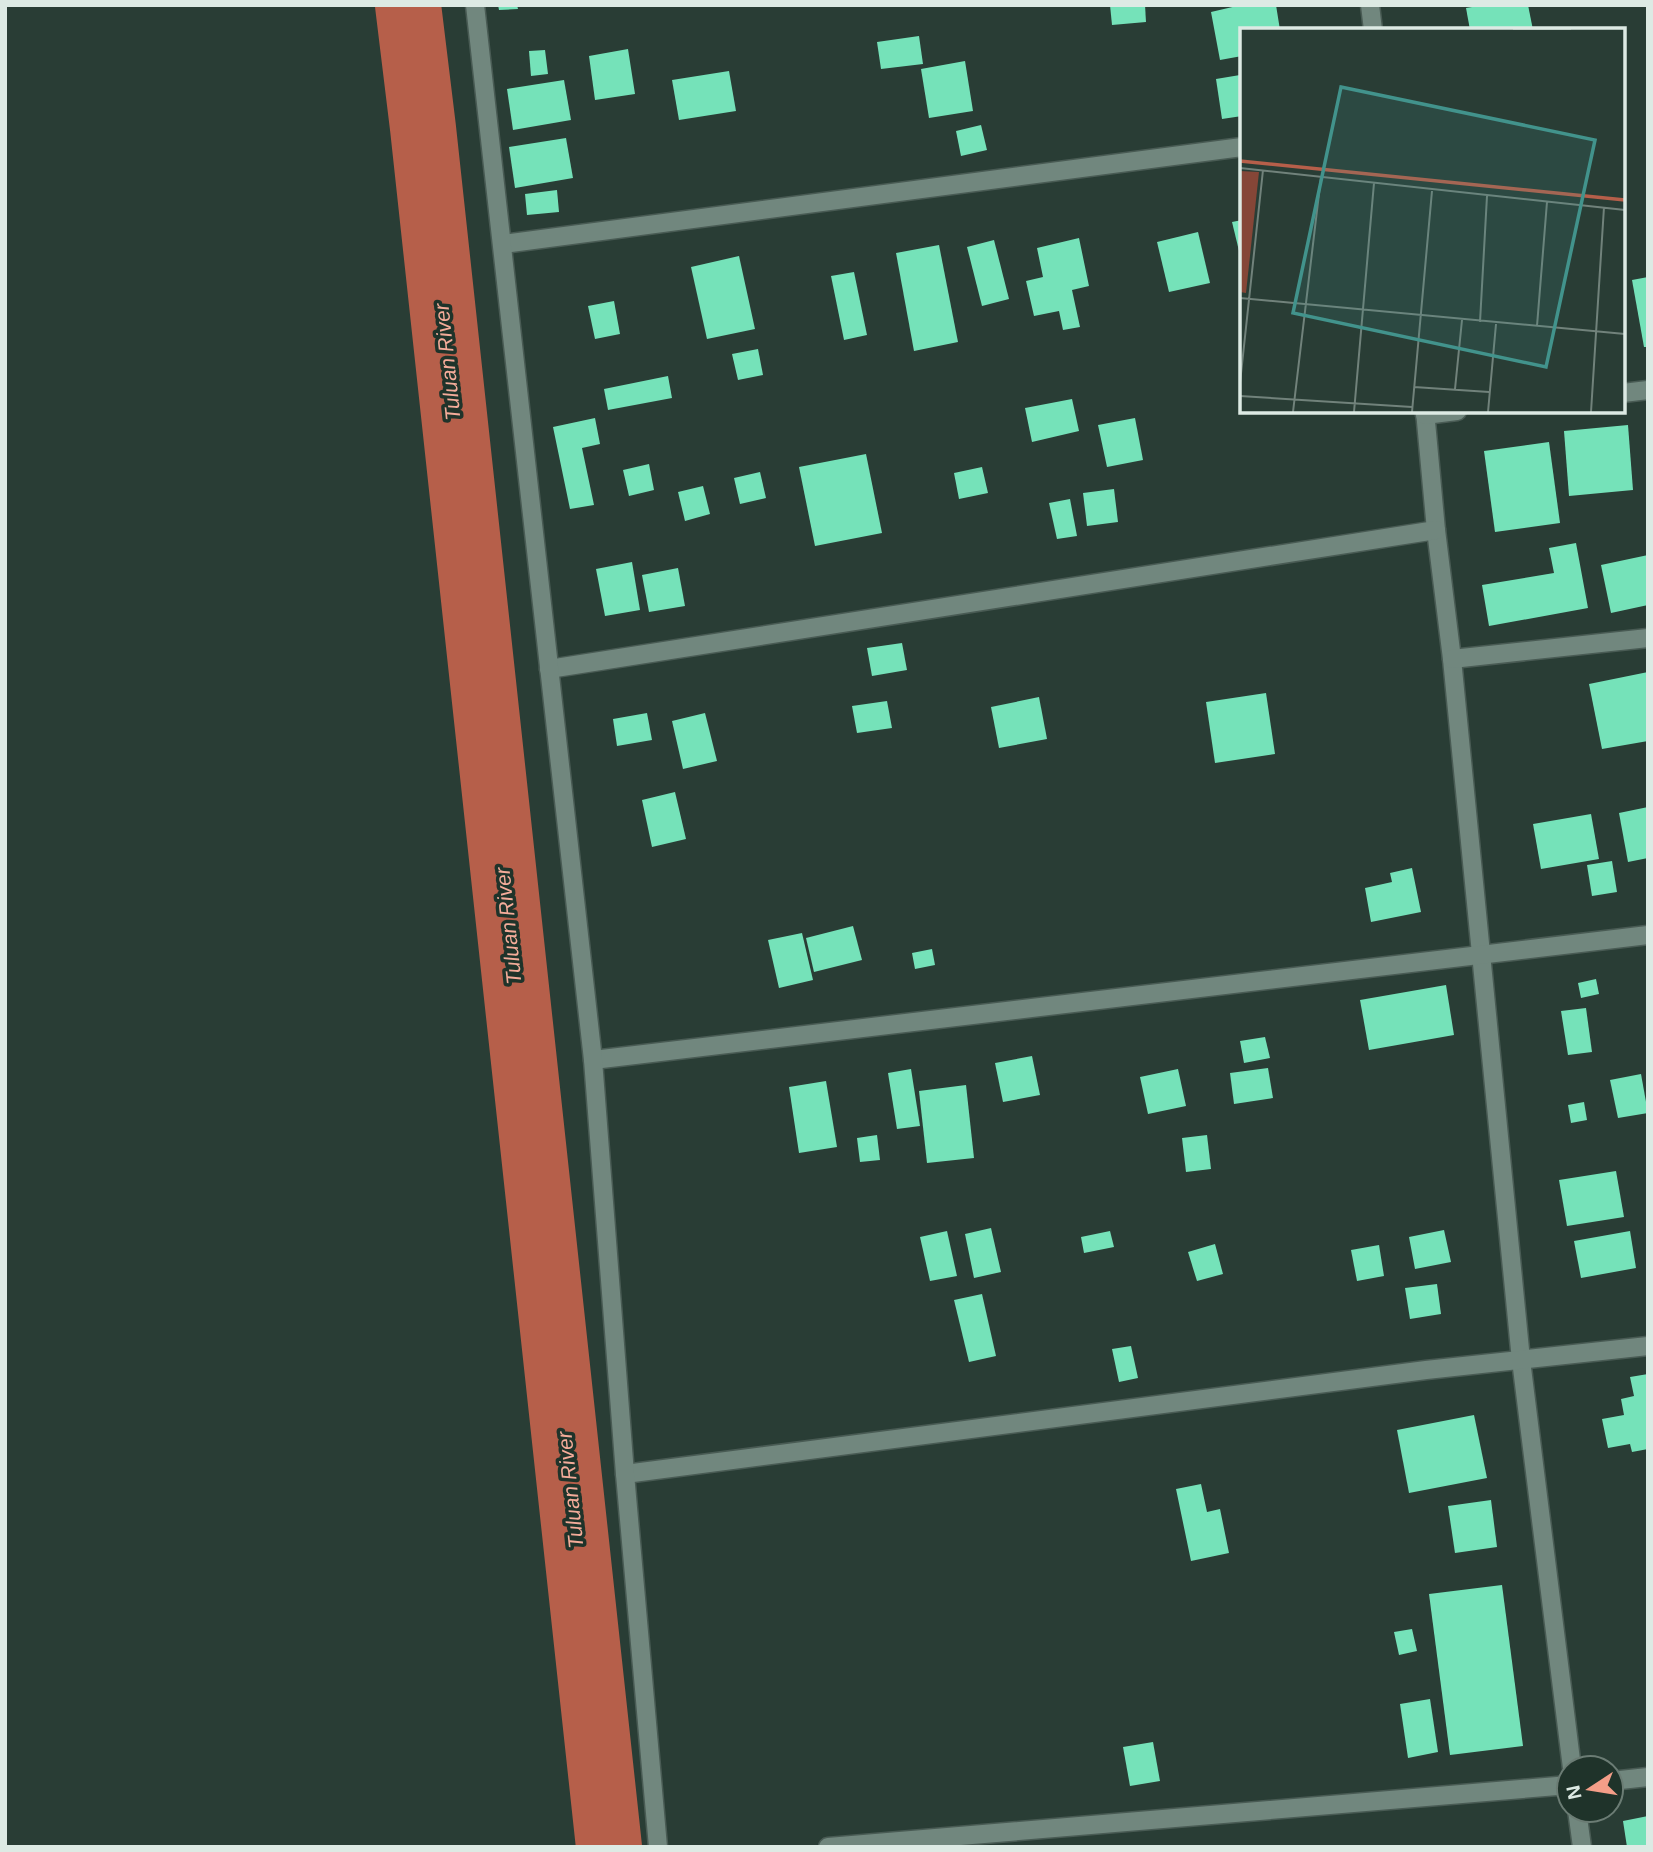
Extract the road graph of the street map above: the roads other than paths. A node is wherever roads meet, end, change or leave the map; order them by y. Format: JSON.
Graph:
{"nodes":[{"id":1,"x":475,"y":5,"type":"edge"},
{"id":2,"x":1370,"y":5,"type":"edge"},
{"id":3,"x":1373,"y":28,"type":"edge"},
{"id":4,"x":1240,"y":146,"type":"edge"},
{"id":5,"x":503,"y":244,"type":"junction"},
{"id":6,"x":1648,"y":390,"type":"edge"},
{"id":7,"x":1625,"y":393,"type":"edge"},
{"id":8,"x":1425,"y":413,"type":"edge"},
{"id":9,"x":1436,"y":530,"type":"junction"},
{"id":10,"x":1648,"y":638,"type":"edge"},
{"id":11,"x":1452,"y":659,"type":"junction"},
{"id":12,"x":549,"y":669,"type":"junction"},
{"id":13,"x":1648,"y":935,"type":"edge"},
{"id":14,"x":1481,"y":953,"type":"junction"},
{"id":15,"x":593,"y":1060,"type":"junction"},
{"id":16,"x":1648,"y":1346,"type":"edge"},
{"id":17,"x":1521,"y":1360,"type":"junction"},
{"id":18,"x":625,"y":1474,"type":"junction"},
{"id":19,"x":1570,"y":1754,"type":"edge"},
{"id":20,"x":1648,"y":1777,"type":"edge"},
{"id":21,"x":1625,"y":1779,"type":"edge"},
{"id":22,"x":1555,"y":1786,"type":"edge"},
{"id":23,"x":1579,"y":1824,"type":"edge"},
{"id":24,"x":658,"y":1847,"type":"edge"},
{"id":25,"x":828,"y":1847,"type":"edge"},
{"id":26,"x":1581,"y":1847,"type":"edge"}],
"edges":[{"from":1,"to":5,"type":"street"},
{"from":2,"to":3,"type":"street"},
{"from":4,"to":5,"type":"street"},
{"from":5,"to":12,"type":"street"},
{"from":6,"to":7,"type":"street"},
{"from":8,"to":9,"type":"street"},
{"from":9,"to":11,"type":"street"},
{"from":9,"to":12,"type":"street"},
{"from":10,"to":11,"type":"street"},
{"from":11,"to":14,"type":"street"},
{"from":12,"to":15,"type":"street"},
{"from":13,"to":14,"type":"street"},
{"from":14,"to":15,"type":"street"},
{"from":14,"to":17,"type":"street"},
{"from":15,"to":18,"type":"street"},
{"from":16,"to":17,"type":"street"},
{"from":17,"to":18,"type":"street"},
{"from":17,"to":19,"type":"street"},
{"from":18,"to":24,"type":"street"},
{"from":20,"to":21,"type":"street"},
{"from":22,"to":25,"type":"street"},
{"from":23,"to":26,"type":"street"}]}
